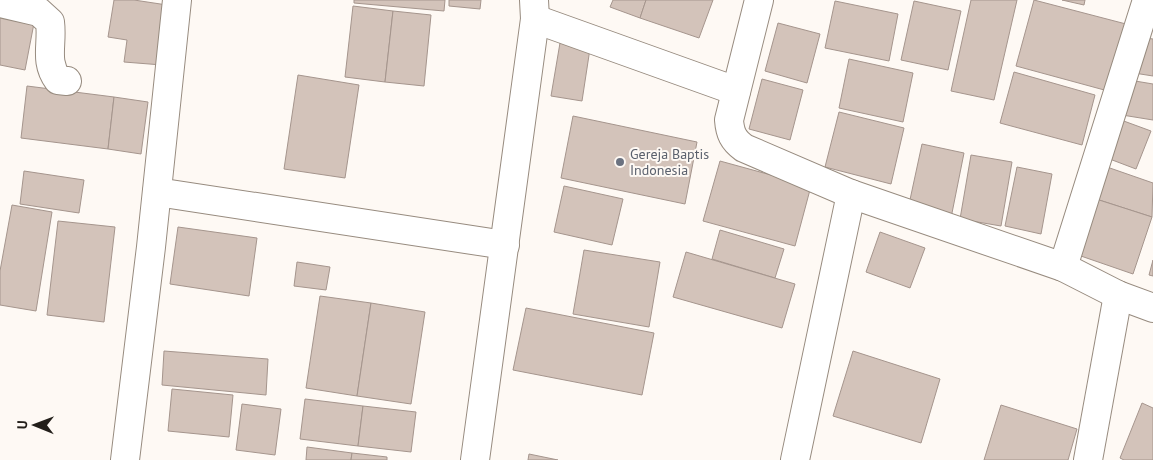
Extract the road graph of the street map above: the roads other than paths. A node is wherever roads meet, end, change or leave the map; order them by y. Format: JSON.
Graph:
{"nodes":[{"id":1,"x":177,"y":0,"type":"edge"},
{"id":2,"x":759,"y":0,"type":"edge"},
{"id":3,"x":0,"y":3,"type":"edge"},
{"id":4,"x":1148,"y":9,"type":"edge"},
{"id":5,"x":534,"y":10,"type":"edge"},
{"id":6,"x":67,"y":81,"type":"dead end"},
{"id":7,"x":736,"y":90,"type":"junction"},
{"id":8,"x":157,"y":192,"type":"junction"},
{"id":9,"x":852,"y":194,"type":"junction"},
{"id":10,"x":505,"y":245,"type":"junction"},
{"id":11,"x":1063,"y":267,"type":"junction"},
{"id":12,"x":1118,"y":296,"type":"junction"},
{"id":13,"x":1153,"y":308,"type":"edge"},
{"id":14,"x":125,"y":460,"type":"edge"},
{"id":15,"x":476,"y":460,"type":"edge"},
{"id":16,"x":795,"y":460,"type":"edge"},
{"id":17,"x":1088,"y":460,"type":"edge"}],
"edges":[{"from":1,"to":8,"type":"street"},
{"from":2,"to":7,"type":"street"},
{"from":3,"to":6,"type":"street"},
{"from":4,"to":11,"type":"street"},
{"from":5,"to":7,"type":"street"},
{"from":5,"to":10,"type":"street"},
{"from":7,"to":9,"type":"street"},
{"from":8,"to":10,"type":"street"},
{"from":8,"to":14,"type":"street"},
{"from":9,"to":11,"type":"street"},
{"from":9,"to":16,"type":"street"},
{"from":10,"to":15,"type":"street"},
{"from":11,"to":12,"type":"street"},
{"from":12,"to":13,"type":"street"},
{"from":12,"to":17,"type":"street"}]}
